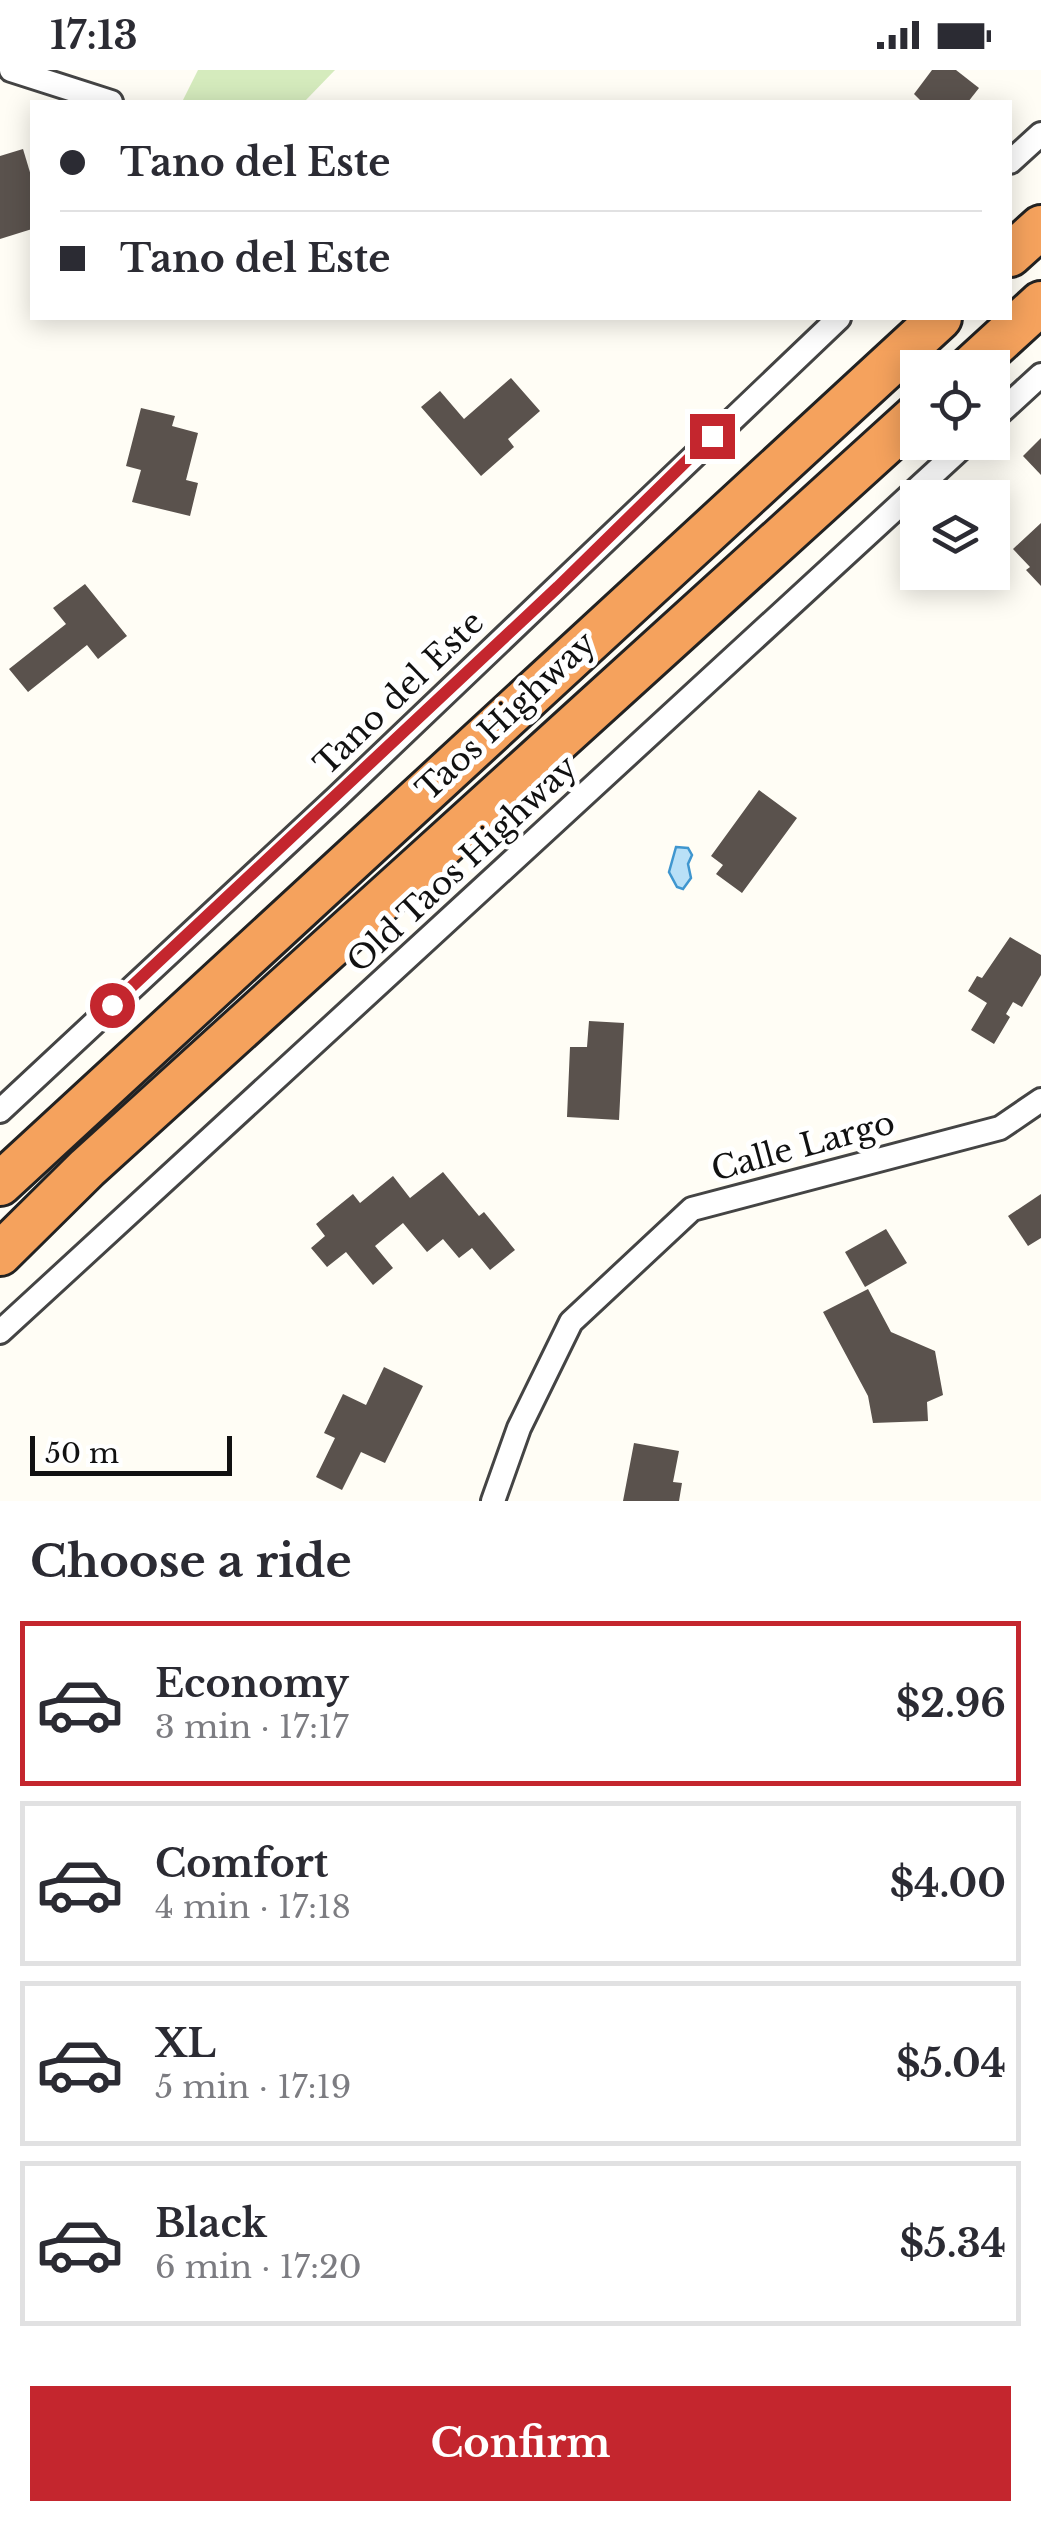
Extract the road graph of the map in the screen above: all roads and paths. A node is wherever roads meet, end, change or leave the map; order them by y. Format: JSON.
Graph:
{"nodes":[{"id":1,"x":11,"y":70,"type":"edge"},
{"id":2,"x":105,"y":100,"type":"edge"},
{"id":3,"x":1041,"y":134,"type":"edge"},
{"id":4,"x":1012,"y":160,"type":"edge"},
{"id":5,"x":1041,"y":227,"type":"edge"},
{"id":6,"x":1012,"y":253,"type":"edge"},
{"id":7,"x":1041,"y":304,"type":"edge"},
{"id":8,"x":837,"y":320,"type":"edge"},
{"id":9,"x":938,"y":320,"type":"edge"},
{"id":10,"x":990,"y":350,"type":"edge"},
{"id":11,"x":1041,"y":376,"type":"edge"},
{"id":12,"x":1010,"y":404,"type":"edge"},
{"id":13,"x":900,"y":430,"type":"edge"},
{"id":14,"x":948,"y":460,"type":"edge"},
{"id":15,"x":1041,"y":1100,"type":"edge"},
{"id":16,"x":0,"y":1111,"type":"edge"},
{"id":17,"x":0,"y":1184,"type":"edge"},
{"id":18,"x":0,"y":1254,"type":"edge"},
{"id":19,"x":0,"y":1332,"type":"edge"},
{"id":20,"x":493,"y":1501,"type":"edge"}],
"edges":[{"from":1,"to":2,"type":"street"},
{"from":3,"to":4,"type":"street"},
{"from":5,"to":6,"type":"highway"},
{"from":7,"to":10,"type":"highway"},
{"from":8,"to":16,"type":"street","name":"Tano del Este"},
{"from":9,"to":17,"type":"highway","name":"Taos Highway"},
{"from":11,"to":12,"type":"street"},
{"from":13,"to":18,"type":"highway","name":"Taos Highway"},
{"from":14,"to":19,"type":"street","name":"Old Taos Highway"},
{"from":15,"to":20,"type":"street","name":"Calle Largo"}]}
